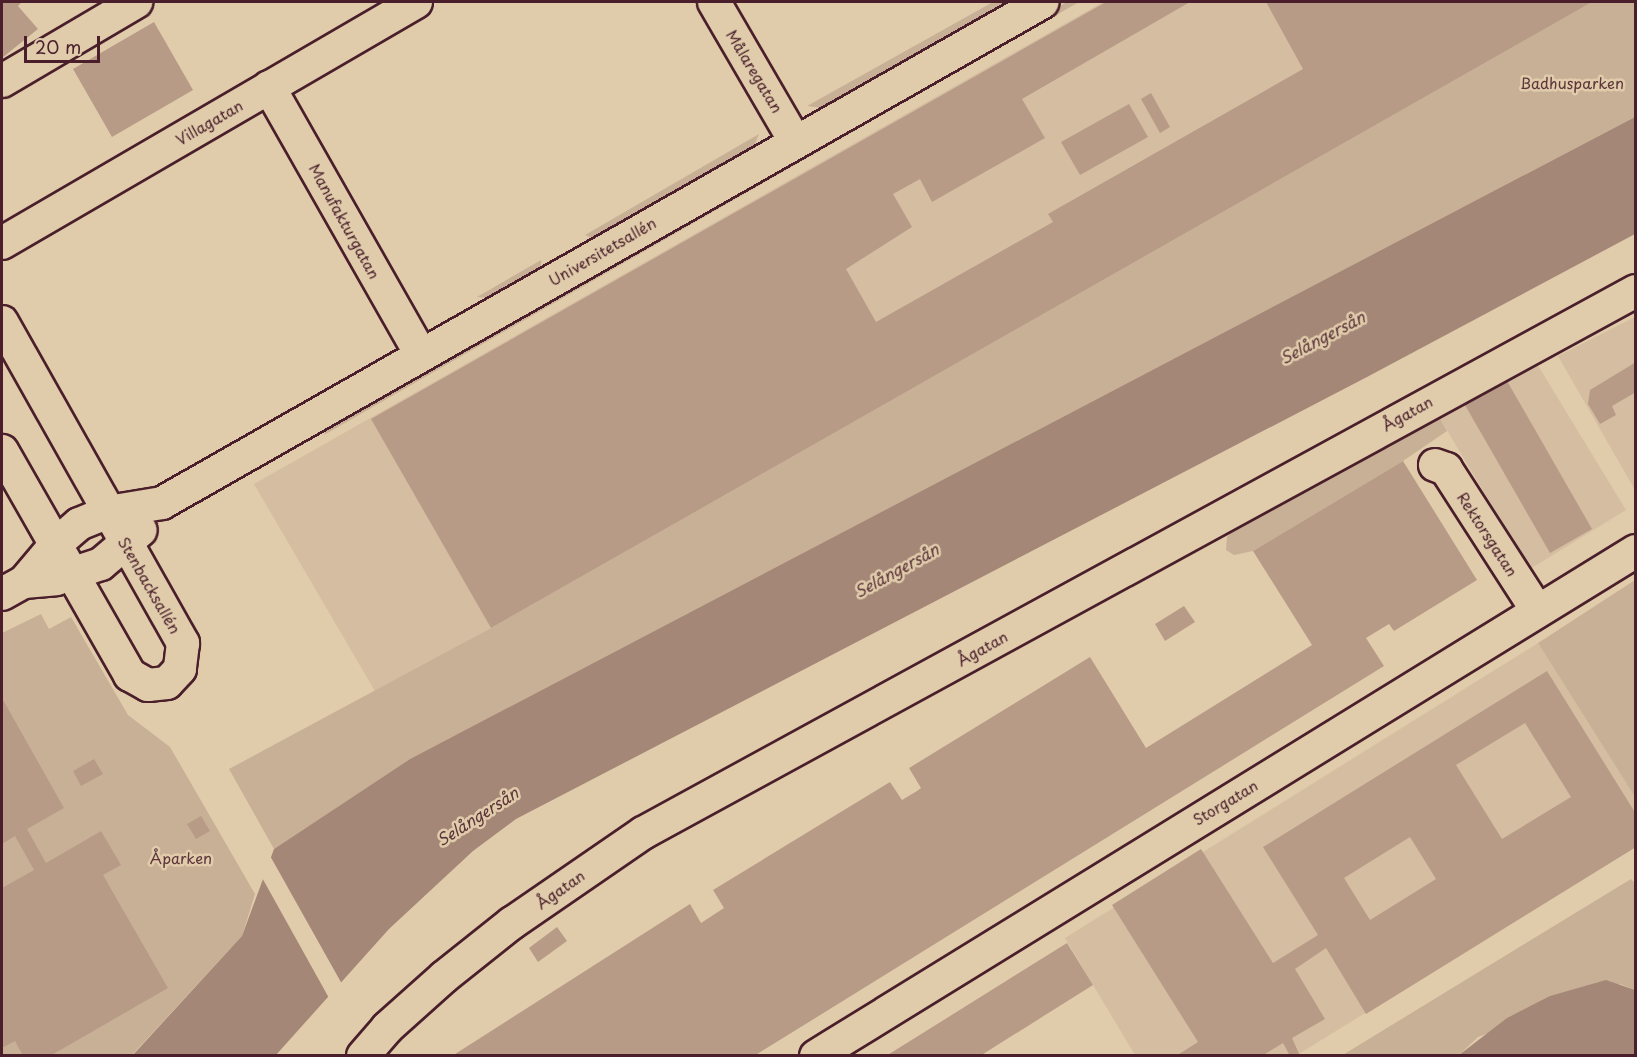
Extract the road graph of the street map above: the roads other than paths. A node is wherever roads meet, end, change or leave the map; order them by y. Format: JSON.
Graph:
{"nodes":[{"id":1,"x":136,"y":2,"type":"edge"},
{"id":2,"x":417,"y":2,"type":"edge"},
{"id":3,"x":714,"y":2,"type":"edge"},
{"id":4,"x":1042,"y":2,"type":"edge"},
{"id":5,"x":2,"y":81,"type":"edge"},
{"id":6,"x":269,"y":87,"type":"junction"},
{"id":7,"x":795,"y":141,"type":"junction"},
{"id":8,"x":2,"y":243,"type":"edge"},
{"id":9,"x":1635,"y":291,"type":"edge"},
{"id":10,"x":2,"y":322,"type":"edge"},
{"id":11,"x":421,"y":354,"type":"junction"},
{"id":12,"x":2,"y":451,"type":"edge"},
{"id":13,"x":1435,"y":465,"type":"dead end"},
{"id":14,"x":162,"y":503,"type":"junction"},
{"id":15,"x":108,"y":512,"type":"junction"},
{"id":16,"x":56,"y":544,"type":"junction"},
{"id":17,"x":128,"y":544,"type":"junction"},
{"id":18,"x":1635,"y":550,"type":"edge"},
{"id":19,"x":72,"y":574,"type":"junction"},
{"id":20,"x":13,"y":588,"type":"edge"},
{"id":21,"x":1537,"y":610,"type":"junction"},
{"id":22,"x":363,"y":1056,"type":"edge"},
{"id":23,"x":816,"y":1056,"type":"edge"}],
"edges":[{"from":1,"to":5,"type":"street"},
{"from":2,"to":6,"type":"street","name":"Villagatan"},
{"from":3,"to":7,"type":"street","name":"Målaregatan"},
{"from":4,"to":7,"type":"street","name":"Universitetsallén"},
{"from":6,"to":8,"type":"street","name":"Villagatan"},
{"from":6,"to":11,"type":"street","name":"Manufakturgatan"},
{"from":7,"to":11,"type":"street","name":"Universitetsallén"},
{"from":9,"to":22,"type":"street","name":"Ågatan"},
{"from":10,"to":15,"type":"street","name":"Stenbacksallén"},
{"from":11,"to":14,"type":"street","name":"Universitetsallén"},
{"from":12,"to":16,"type":"street","name":"Stenbacksallén"},
{"from":13,"to":21,"type":"street","name":"Rektorsgatan"},
{"from":14,"to":15,"type":"street","name":"Universitetsallén"},
{"from":14,"to":17,"type":"street","name":"Universitetsallén"},
{"from":15,"to":16,"type":"street","name":"Universitetsallén"},
{"from":15,"to":17,"type":"street","name":"Stenbacksallén"},
{"from":16,"to":19,"type":"street","name":"Stenbacksallén"},
{"from":16,"to":20,"type":"street","name":"Universitetsallén"},
{"from":17,"to":19,"type":"street","name":"Universitetsallén"},
{"from":17,"to":19,"type":"street","name":"Stenbacksallén"},
{"from":18,"to":21,"type":"street","name":"Storgatan"},
{"from":19,"to":20,"type":"street","name":"Universitetsallén"},
{"from":21,"to":23,"type":"street","name":"Storgatan"}]}
